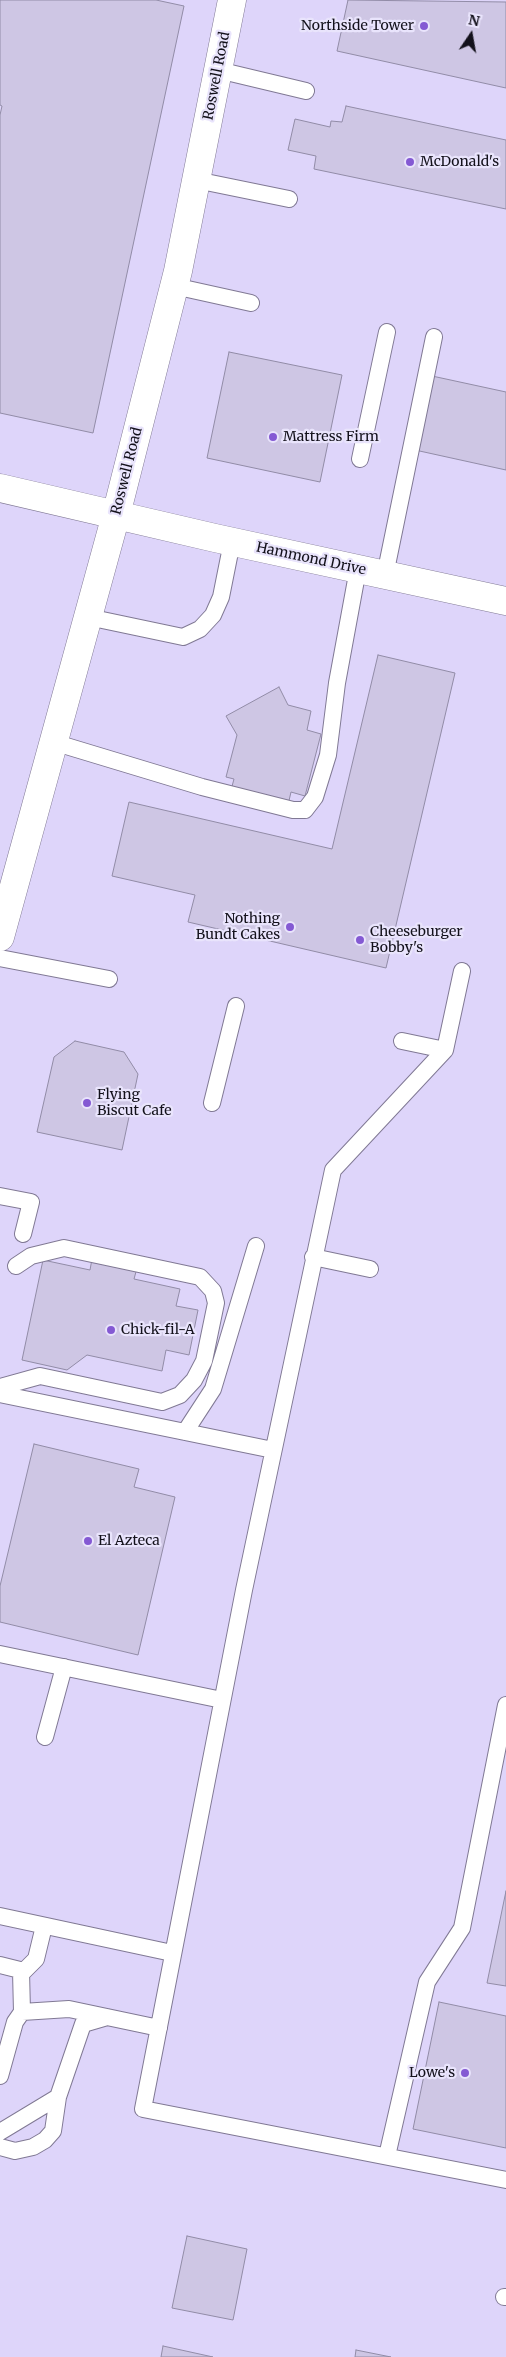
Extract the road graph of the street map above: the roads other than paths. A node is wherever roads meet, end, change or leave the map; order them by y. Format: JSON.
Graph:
{"nodes":[{"id":1,"x":232,"y":0,"type":"edge"},
{"id":2,"x":218,"y":70,"type":"junction"},
{"id":3,"x":306,"y":91,"type":"dead end"},
{"id":4,"x":196,"y":180,"type":"junction"},
{"id":5,"x":289,"y":199,"type":"dead end"},
{"id":6,"x":174,"y":286,"type":"junction"},
{"id":7,"x":251,"y":303,"type":"dead end"},
{"id":8,"x":387,"y":332,"type":"dead end"},
{"id":9,"x":434,"y":337,"type":"dead end"},
{"id":10,"x":360,"y":459,"type":"dead end"},
{"id":11,"x":0,"y":488,"type":"edge"},
{"id":12,"x":116,"y":516,"type":"junction"},
{"id":13,"x":232,"y":542,"type":"junction"},
{"id":14,"x":358,"y":569,"type":"junction"},
{"id":15,"x":386,"y":575,"type":"junction"},
{"id":16,"x":506,"y":601,"type":"edge"},
{"id":17,"x":88,"y":617,"type":"junction"},
{"id":18,"x":53,"y":742,"type":"junction"},
{"id":19,"x":0,"y":937,"type":"edge"},
{"id":20,"x":0,"y":958,"type":"edge"},
{"id":21,"x":462,"y":972,"type":"dead end"},
{"id":22,"x":109,"y":979,"type":"dead end"},
{"id":23,"x":236,"y":1006,"type":"dead end"},
{"id":24,"x":402,"y":1041,"type":"dead end"},
{"id":25,"x":445,"y":1050,"type":"junction"},
{"id":26,"x":212,"y":1103,"type":"dead end"},
{"id":27,"x":0,"y":1196,"type":"edge"},
{"id":28,"x":23,"y":1234,"type":"dead end"},
{"id":29,"x":256,"y":1246,"type":"dead end"},
{"id":30,"x":313,"y":1257,"type":"junction"},
{"id":31,"x":16,"y":1266,"type":"dead end"},
{"id":32,"x":370,"y":1269,"type":"dead end"},
{"id":33,"x":0,"y":1387,"type":"edge"},
{"id":34,"x":0,"y":1394,"type":"edge"},
{"id":35,"x":185,"y":1432,"type":"junction"},
{"id":36,"x":273,"y":1450,"type":"junction"},
{"id":37,"x":0,"y":1654,"type":"edge"},
{"id":38,"x":64,"y":1667,"type":"junction"},
{"id":39,"x":222,"y":1700,"type":"junction"},
{"id":40,"x":506,"y":1705,"type":"edge"},
{"id":41,"x":45,"y":1737,"type":"dead end"},
{"id":42,"x":0,"y":1916,"type":"edge"},
{"id":43,"x":44,"y":1926,"type":"junction"},
{"id":44,"x":172,"y":1953,"type":"junction"},
{"id":45,"x":0,"y":1965,"type":"edge"},
{"id":46,"x":21,"y":1971,"type":"junction"},
{"id":47,"x":22,"y":2012,"type":"junction"},
{"id":48,"x":109,"y":2016,"type":"junction"},
{"id":49,"x":159,"y":2028,"type":"junction"},
{"id":50,"x":0,"y":2076,"type":"edge"},
{"id":51,"x":58,"y":2097,"type":"junction"},
{"id":52,"x":0,"y":2132,"type":"edge"},
{"id":53,"x":0,"y":2147,"type":"edge"},
{"id":54,"x":387,"y":2156,"type":"junction"},
{"id":55,"x":506,"y":2180,"type":"edge"}],
"edges":[{"from":1,"to":2,"type":"main road","name":"Roswell Road"},
{"from":2,"to":3,"type":"lane"},
{"from":2,"to":4,"type":"main road","name":"Roswell Road"},
{"from":4,"to":5,"type":"lane"},
{"from":4,"to":6,"type":"main road","name":"Roswell Road"},
{"from":6,"to":7,"type":"lane"},
{"from":6,"to":12,"type":"main road","name":"Roswell Road"},
{"from":8,"to":10,"type":"lane"},
{"from":9,"to":15,"type":"lane"},
{"from":11,"to":12,"type":"main road","name":"Hammond Drive"},
{"from":12,"to":13,"type":"main road","name":"Hammond Drive"},
{"from":12,"to":17,"type":"main road","name":"Roswell Road"},
{"from":13,"to":14,"type":"main road","name":"Hammond Drive"},
{"from":13,"to":17,"type":"lane"},
{"from":14,"to":15,"type":"main road","name":"Hammond Drive"},
{"from":14,"to":18,"type":"lane"},
{"from":15,"to":16,"type":"main road","name":"Hammond Drive"},
{"from":17,"to":18,"type":"main road","name":"Roswell Road"},
{"from":18,"to":19,"type":"main road","name":"Roswell Road"},
{"from":20,"to":22,"type":"lane"},
{"from":21,"to":25,"type":"lane"},
{"from":23,"to":26,"type":"lane"},
{"from":24,"to":25,"type":"lane"},
{"from":25,"to":30,"type":"lane"},
{"from":27,"to":28,"type":"lane"},
{"from":29,"to":35,"type":"lane"},
{"from":30,"to":32,"type":"lane"},
{"from":30,"to":36,"type":"lane"},
{"from":31,"to":33,"type":"lane"},
{"from":34,"to":35,"type":"lane"},
{"from":35,"to":36,"type":"lane"},
{"from":36,"to":39,"type":"lane"},
{"from":37,"to":38,"type":"lane"},
{"from":38,"to":39,"type":"lane"},
{"from":38,"to":41,"type":"lane"},
{"from":39,"to":44,"type":"lane"},
{"from":40,"to":54,"type":"lane"},
{"from":42,"to":43,"type":"lane"},
{"from":43,"to":44,"type":"lane"},
{"from":43,"to":46,"type":"lane"},
{"from":44,"to":49,"type":"lane"},
{"from":45,"to":46,"type":"lane"},
{"from":46,"to":47,"type":"lane"},
{"from":47,"to":48,"type":"lane"},
{"from":47,"to":50,"type":"lane"},
{"from":48,"to":49,"type":"lane"},
{"from":48,"to":51,"type":"lane"},
{"from":49,"to":54,"type":"lane"},
{"from":51,"to":52,"type":"lane"},
{"from":51,"to":53,"type":"lane"},
{"from":54,"to":55,"type":"lane"}]}
